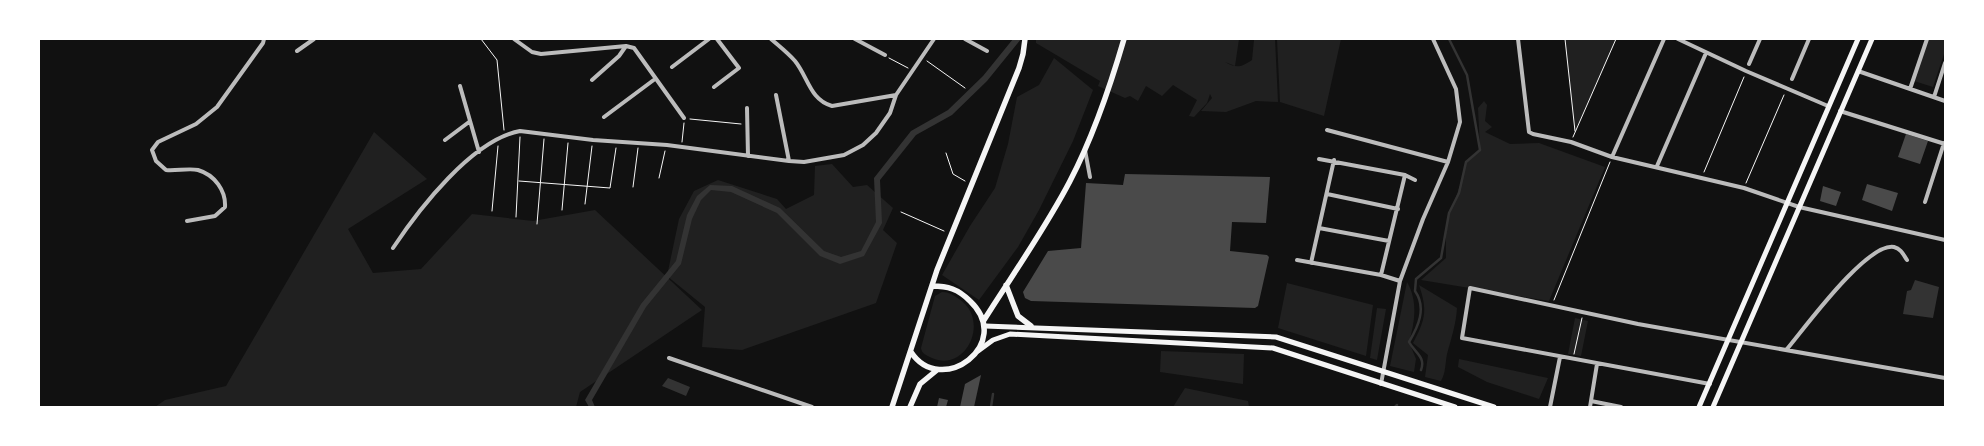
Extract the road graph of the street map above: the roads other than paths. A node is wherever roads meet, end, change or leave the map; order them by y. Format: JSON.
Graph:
{"nodes":[{"id":1,"x":264,"y":39,"type":"edge"},
{"id":2,"x":314,"y":39,"type":"edge"},
{"id":3,"x":514,"y":39,"type":"edge"},
{"id":4,"x":709,"y":39,"type":"edge"},
{"id":5,"x":717,"y":39,"type":"edge"},
{"id":6,"x":771,"y":39,"type":"edge"},
{"id":7,"x":855,"y":39,"type":"edge"},
{"id":8,"x":934,"y":39,"type":"edge"},
{"id":9,"x":965,"y":39,"type":"edge"},
{"id":10,"x":1025,"y":39,"type":"edge"},
{"id":11,"x":1124,"y":39,"type":"edge"},
{"id":12,"x":1433,"y":39,"type":"edge"},
{"id":13,"x":1518,"y":39,"type":"edge"},
{"id":14,"x":1664,"y":39,"type":"edge"},
{"id":15,"x":1678,"y":39,"type":"edge"},
{"id":16,"x":1760,"y":39,"type":"edge"},
{"id":17,"x":1809,"y":39,"type":"edge"},
{"id":18,"x":1858,"y":39,"type":"edge"},
{"id":19,"x":1872,"y":39,"type":"edge"},
{"id":20,"x":1927,"y":39,"type":"edge"},
{"id":21,"x":863,"y":40,"type":"edge"},
{"id":22,"x":626,"y":46,"type":"junction"},
{"id":23,"x":297,"y":51,"type":"dead end"},
{"id":24,"x":988,"y":51,"type":"dead end"},
{"id":25,"x":1706,"y":52,"type":"junction"},
{"id":26,"x":885,"y":55,"type":"road end"},
{"id":27,"x":1945,"y":63,"type":"edge"},
{"id":28,"x":1749,"y":64,"type":"dead end"},
{"id":29,"x":672,"y":68,"type":"dead end"},
{"id":30,"x":1858,"y":71,"type":"junction"},
{"id":31,"x":1792,"y":78,"type":"dead end"},
{"id":32,"x":592,"y":80,"type":"dead end"},
{"id":33,"x":655,"y":80,"type":"junction"},
{"id":34,"x":460,"y":86,"type":"dead end"},
{"id":35,"x":714,"y":87,"type":"dead end"},
{"id":36,"x":1910,"y":89,"type":"junction"},
{"id":37,"x":776,"y":95,"type":"dead end"},
{"id":38,"x":896,"y":96,"type":"junction"},
{"id":39,"x":1934,"y":97,"type":"junction"},
{"id":40,"x":1945,"y":101,"type":"edge"},
{"id":41,"x":1828,"y":106,"type":"junction"},
{"id":42,"x":747,"y":108,"type":"dead end"},
{"id":43,"x":1840,"y":110,"type":"junction"},
{"id":44,"x":604,"y":117,"type":"dead end"},
{"id":45,"x":684,"y":118,"type":"road end"},
{"id":46,"x":469,"y":122,"type":"junction"},
{"id":47,"x":1327,"y":130,"type":"dead end"},
{"id":48,"x":446,"y":140,"type":"dead end"},
{"id":49,"x":1945,"y":143,"type":"edge"},
{"id":50,"x":1085,"y":150,"type":"junction"},
{"id":51,"x":479,"y":152,"type":"junction"},
{"id":52,"x":748,"y":156,"type":"junction"},
{"id":53,"x":1612,"y":157,"type":"junction"},
{"id":54,"x":1319,"y":159,"type":"dead end"},
{"id":55,"x":1334,"y":160,"type":"junction"},
{"id":56,"x":789,"y":161,"type":"junction"},
{"id":57,"x":1448,"y":162,"type":"junction"},
{"id":58,"x":1657,"y":166,"type":"junction"},
{"id":59,"x":1405,"y":175,"type":"junction"},
{"id":60,"x":1090,"y":177,"type":"dead end"},
{"id":61,"x":1415,"y":180,"type":"dead end"},
{"id":62,"x":1327,"y":194,"type":"junction"},
{"id":63,"x":1788,"y":202,"type":"junction"},
{"id":64,"x":1925,"y":202,"type":"dead end"},
{"id":65,"x":1799,"y":207,"type":"junction"},
{"id":66,"x":1398,"y":209,"type":"junction"},
{"id":67,"x":187,"y":221,"type":"dead end"},
{"id":68,"x":1319,"y":228,"type":"junction"},
{"id":69,"x":1945,"y":240,"type":"edge"},
{"id":70,"x":1389,"y":241,"type":"junction"},
{"id":71,"x":393,"y":248,"type":"dead end"},
{"id":72,"x":1298,"y":260,"type":"dead end"},
{"id":73,"x":1907,"y":260,"type":"dead end"},
{"id":74,"x":1311,"y":263,"type":"junction"},
{"id":75,"x":1381,"y":275,"type":"junction"},
{"id":76,"x":1400,"y":282,"type":"junction"},
{"id":77,"x":1006,"y":284,"type":"junction"},
{"id":78,"x":932,"y":286,"type":"junction"},
{"id":79,"x":984,"y":323,"type":"junction"},
{"id":80,"x":1031,"y":326,"type":"junction"},
{"id":81,"x":1729,"y":339,"type":"junction"},
{"id":82,"x":1741,"y":341,"type":"junction"},
{"id":83,"x":1787,"y":349,"type":"junction"},
{"id":84,"x":911,"y":352,"type":"junction"},
{"id":85,"x":978,"y":352,"type":"junction"},
{"id":86,"x":1560,"y":357,"type":"junction"},
{"id":87,"x":669,"y":358,"type":"dead end"},
{"id":88,"x":1597,"y":364,"type":"junction"},
{"id":89,"x":937,"y":370,"type":"junction"},
{"id":90,"x":1385,"y":370,"type":"junction"},
{"id":91,"x":1945,"y":378,"type":"edge"},
{"id":92,"x":1381,"y":384,"type":"junction"},
{"id":93,"x":1710,"y":384,"type":"junction"},
{"id":94,"x":1592,"y":402,"type":"junction"},
{"id":95,"x":812,"y":407,"type":"edge"},
{"id":96,"x":892,"y":407,"type":"edge"},
{"id":97,"x":910,"y":407,"type":"edge"},
{"id":98,"x":1455,"y":407,"type":"edge"},
{"id":99,"x":1494,"y":407,"type":"edge"},
{"id":100,"x":1550,"y":407,"type":"edge"},
{"id":101,"x":1590,"y":407,"type":"edge"},
{"id":102,"x":1621,"y":407,"type":"edge"},
{"id":103,"x":1699,"y":407,"type":"edge"},
{"id":104,"x":1713,"y":407,"type":"edge"}],
"edges":[{"from":1,"to":67,"type":"street"},
{"from":2,"to":23,"type":"street"},
{"from":3,"to":22,"type":"street"},
{"from":4,"to":29,"type":"street"},
{"from":5,"to":35,"type":"street"},
{"from":6,"to":38,"type":"street"},
{"from":7,"to":21,"type":"street"},
{"from":8,"to":38,"type":"street"},
{"from":9,"to":24,"type":"street"},
{"from":10,"to":78,"type":"main road"},
{"from":11,"to":50,"type":"main road"},
{"from":12,"to":57,"type":"street"},
{"from":13,"to":53,"type":"street"},
{"from":14,"to":53,"type":"street"},
{"from":15,"to":25,"type":"street"},
{"from":16,"to":28,"type":"street"},
{"from":17,"to":31,"type":"street"},
{"from":18,"to":41,"type":"main road"},
{"from":19,"to":30,"type":"main road"},
{"from":20,"to":36,"type":"street"},
{"from":21,"to":26,"type":"street"},
{"from":22,"to":32,"type":"street"},
{"from":22,"to":33,"type":"street"},
{"from":25,"to":41,"type":"street"},
{"from":25,"to":58,"type":"street"},
{"from":27,"to":39,"type":"street"},
{"from":30,"to":36,"type":"street"},
{"from":30,"to":43,"type":"main road"},
{"from":33,"to":44,"type":"street"},
{"from":33,"to":45,"type":"street"},
{"from":34,"to":46,"type":"street"},
{"from":36,"to":39,"type":"street"},
{"from":37,"to":56,"type":"street"},
{"from":38,"to":56,"type":"street"},
{"from":39,"to":40,"type":"street"},
{"from":41,"to":63,"type":"main road"},
{"from":42,"to":52,"type":"street"},
{"from":43,"to":49,"type":"street"},
{"from":43,"to":65,"type":"main road"},
{"from":46,"to":48,"type":"street"},
{"from":46,"to":51,"type":"street"},
{"from":47,"to":57,"type":"street"},
{"from":49,"to":64,"type":"street"},
{"from":50,"to":60,"type":"street"},
{"from":50,"to":77,"type":"main road"},
{"from":51,"to":52,"type":"street"},
{"from":51,"to":71,"type":"street"},
{"from":52,"to":56,"type":"street"},
{"from":53,"to":58,"type":"street"},
{"from":54,"to":55,"type":"street"},
{"from":55,"to":59,"type":"street"},
{"from":55,"to":62,"type":"street"},
{"from":57,"to":76,"type":"street"},
{"from":58,"to":63,"type":"street"},
{"from":59,"to":61,"type":"street"},
{"from":59,"to":66,"type":"street"},
{"from":62,"to":66,"type":"street"},
{"from":62,"to":68,"type":"street"},
{"from":63,"to":65,"type":"street"},
{"from":63,"to":81,"type":"main road"},
{"from":65,"to":69,"type":"street"},
{"from":65,"to":82,"type":"main road"},
{"from":66,"to":70,"type":"street"},
{"from":68,"to":70,"type":"street"},
{"from":68,"to":74,"type":"street"},
{"from":70,"to":75,"type":"street"},
{"from":72,"to":74,"type":"street"},
{"from":73,"to":83,"type":"street"},
{"from":74,"to":75,"type":"street"},
{"from":75,"to":76,"type":"street"},
{"from":76,"to":90,"type":"street"},
{"from":77,"to":79,"type":"main road"},
{"from":77,"to":80,"type":"main road"},
{"from":78,"to":79,"type":"main road"},
{"from":78,"to":84,"type":"main road"},
{"from":79,"to":80,"type":"main road"},
{"from":79,"to":85,"type":"main road"},
{"from":80,"to":90,"type":"main road"},
{"from":81,"to":82,"type":"street"},
{"from":81,"to":86,"type":"street"},
{"from":81,"to":93,"type":"main road"},
{"from":82,"to":83,"type":"street"},
{"from":82,"to":104,"type":"main road"},
{"from":83,"to":91,"type":"street"},
{"from":84,"to":89,"type":"main road"},
{"from":84,"to":96,"type":"main road"},
{"from":85,"to":89,"type":"main road"},
{"from":85,"to":92,"type":"main road"},
{"from":86,"to":88,"type":"street"},
{"from":86,"to":100,"type":"street"},
{"from":87,"to":95,"type":"street"},
{"from":88,"to":93,"type":"street"},
{"from":88,"to":94,"type":"street"},
{"from":89,"to":97,"type":"main road"},
{"from":90,"to":92,"type":"street"},
{"from":90,"to":99,"type":"main road"},
{"from":92,"to":98,"type":"main road"},
{"from":93,"to":103,"type":"main road"},
{"from":94,"to":101,"type":"street"},
{"from":94,"to":102,"type":"street"}]}
